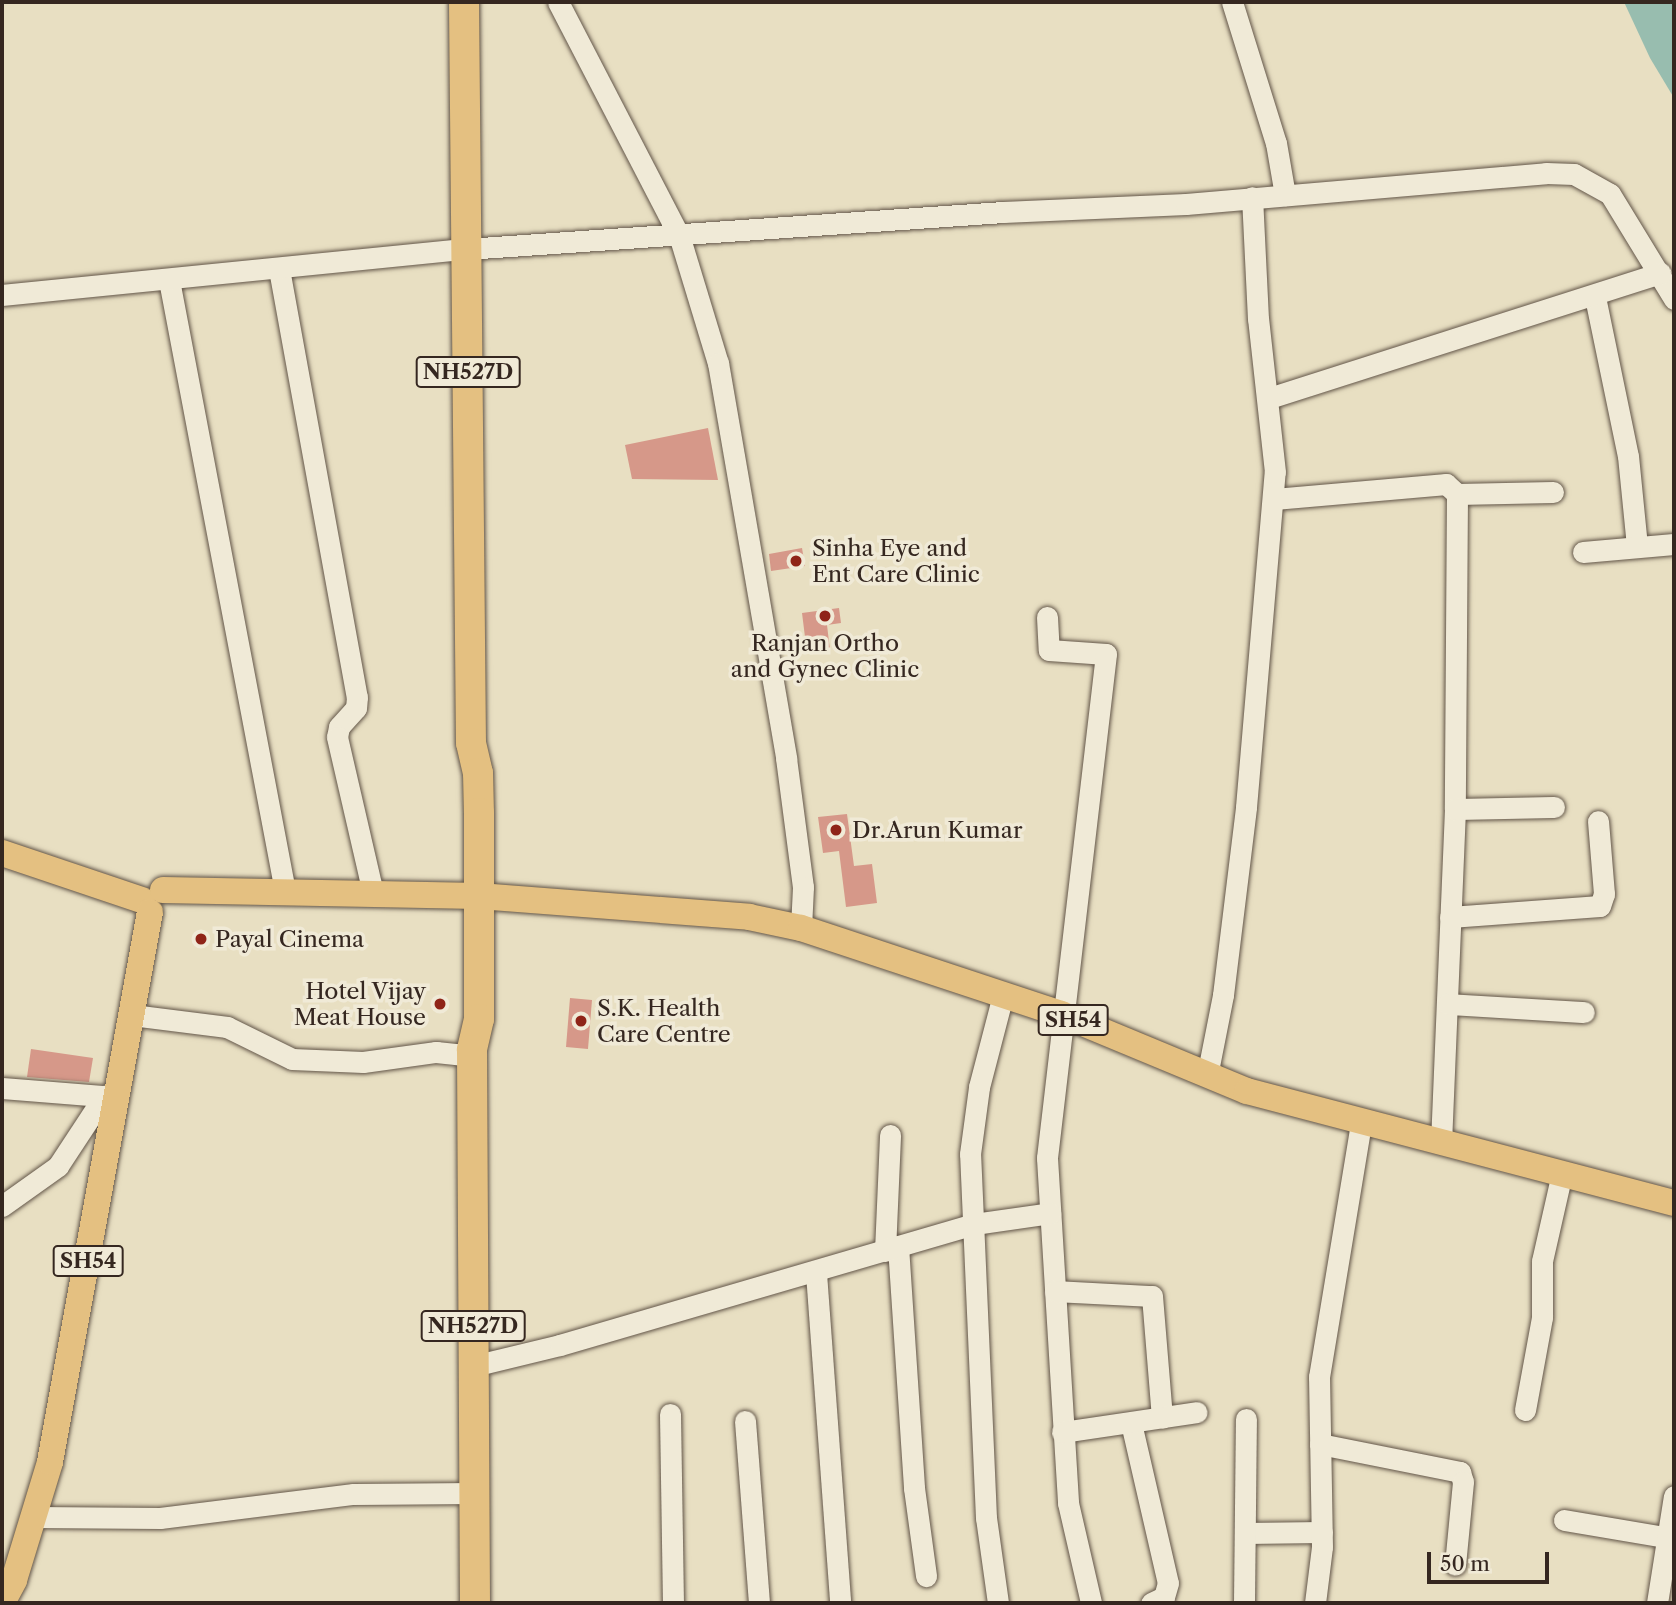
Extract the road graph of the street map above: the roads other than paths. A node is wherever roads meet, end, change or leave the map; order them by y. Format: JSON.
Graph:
{"nodes":[{"id":1,"x":464,"y":2,"type":"edge"},
{"id":2,"x":558,"y":2,"type":"edge"},
{"id":3,"x":1232,"y":2,"type":"edge"},
{"id":4,"x":1285,"y":195,"type":"junction"},
{"id":5,"x":1252,"y":197,"type":"junction"},
{"id":6,"x":679,"y":235,"type":"junction"},
{"id":7,"x":466,"y":249,"type":"junction"},
{"id":8,"x":279,"y":269,"type":"junction"},
{"id":9,"x":1661,"y":273,"type":"junction"},
{"id":10,"x":169,"y":280,"type":"junction"},
{"id":11,"x":2,"y":295,"type":"edge"},
{"id":12,"x":1595,"y":297,"type":"junction"},
{"id":13,"x":1674,"y":299,"type":"edge"},
{"id":14,"x":1269,"y":398,"type":"junction"},
{"id":15,"x":1553,"y":492,"type":"dead end"},
{"id":16,"x":1457,"y":494,"type":"junction"},
{"id":17,"x":1274,"y":499,"type":"junction"},
{"id":18,"x":1674,"y":544,"type":"edge"},
{"id":19,"x":1637,"y":546,"type":"junction"},
{"id":20,"x":1583,"y":552,"type":"dead end"},
{"id":21,"x":1047,"y":617,"type":"dead end"},
{"id":22,"x":1554,"y":807,"type":"dead end"},
{"id":23,"x":1455,"y":809,"type":"junction"},
{"id":24,"x":1598,"y":821,"type":"dead end"},
{"id":25,"x":2,"y":853,"type":"edge"},
{"id":26,"x":285,"y":891,"type":"junction"},
{"id":27,"x":373,"y":893,"type":"junction"},
{"id":28,"x":470,"y":896,"type":"junction"},
{"id":29,"x":152,"y":901,"type":"junction"},
{"id":30,"x":1450,"y":917,"type":"junction"},
{"id":31,"x":801,"y":928,"type":"junction"},
{"id":32,"x":1003,"y":995,"type":"junction"},
{"id":33,"x":1448,"y":1004,"type":"junction"},
{"id":34,"x":1584,"y":1012,"type":"dead end"},
{"id":35,"x":1060,"y":1014,"type":"junction"},
{"id":36,"x":132,"y":1015,"type":"junction"},
{"id":37,"x":472,"y":1053,"type":"junction"},
{"id":38,"x":1208,"y":1076,"type":"junction"},
{"id":39,"x":2,"y":1088,"type":"edge"},
{"id":40,"x":111,"y":1097,"type":"junction"},
{"id":41,"x":1361,"y":1123,"type":"junction"},
{"id":42,"x":890,"y":1135,"type":"dead end"},
{"id":43,"x":1441,"y":1143,"type":"junction"},
{"id":44,"x":1562,"y":1173,"type":"junction"},
{"id":45,"x":1674,"y":1203,"type":"edge"},
{"id":46,"x":2,"y":1206,"type":"edge"},
{"id":47,"x":1049,"y":1213,"type":"junction"},
{"id":48,"x":974,"y":1224,"type":"junction"},
{"id":49,"x":892,"y":1248,"type":"junction"},
{"id":50,"x":816,"y":1273,"type":"junction"},
{"id":51,"x":1055,"y":1291,"type":"junction"},
{"id":52,"x":473,"y":1366,"type":"junction"},
{"id":53,"x":1525,"y":1410,"type":"dead end"},
{"id":54,"x":1197,"y":1412,"type":"dead end"},
{"id":55,"x":670,"y":1414,"type":"dead end"},
{"id":56,"x":1162,"y":1418,"type":"junction"},
{"id":57,"x":1246,"y":1419,"type":"dead end"},
{"id":58,"x":746,"y":1421,"type":"dead end"},
{"id":59,"x":1130,"y":1423,"type":"junction"},
{"id":60,"x":1062,"y":1432,"type":"junction"},
{"id":61,"x":1320,"y":1444,"type":"junction"},
{"id":62,"x":475,"y":1493,"type":"junction"},
{"id":63,"x":1674,"y":1496,"type":"edge"},
{"id":64,"x":34,"y":1517,"type":"junction"},
{"id":65,"x":1564,"y":1520,"type":"dead end"},
{"id":66,"x":1322,"y":1532,"type":"junction"},
{"id":67,"x":1245,"y":1533,"type":"junction"},
{"id":68,"x":1670,"y":1538,"type":"junction"},
{"id":69,"x":1455,"y":1565,"type":"dead end"},
{"id":70,"x":926,"y":1576,"type":"dead end"},
{"id":71,"x":1664,"y":1592,"type":"edge"},
{"id":72,"x":12,"y":1595,"type":"edge"},
{"id":73,"x":475,"y":1603,"type":"edge"},
{"id":74,"x":673,"y":1603,"type":"edge"},
{"id":75,"x":759,"y":1603,"type":"edge"},
{"id":76,"x":840,"y":1603,"type":"edge"},
{"id":77,"x":998,"y":1603,"type":"edge"},
{"id":78,"x":1091,"y":1603,"type":"edge"},
{"id":79,"x":1151,"y":1603,"type":"edge"},
{"id":80,"x":1244,"y":1603,"type":"edge"},
{"id":81,"x":1315,"y":1603,"type":"edge"}],
"edges":[{"from":1,"to":7,"type":"highway","number":"NH527D"},
{"from":2,"to":6,"type":"street"},
{"from":3,"to":4,"type":"street"},
{"from":4,"to":5,"type":"street"},
{"from":4,"to":9,"type":"street"},
{"from":5,"to":6,"type":"street"},
{"from":5,"to":14,"type":"street"},
{"from":6,"to":7,"type":"street"},
{"from":6,"to":31,"type":"street"},
{"from":7,"to":8,"type":"street"},
{"from":7,"to":28,"type":"highway","number":"NH527D"},
{"from":8,"to":10,"type":"street"},
{"from":8,"to":27,"type":"street"},
{"from":9,"to":12,"type":"street"},
{"from":9,"to":13,"type":"street"},
{"from":10,"to":11,"type":"street"},
{"from":10,"to":26,"type":"street"},
{"from":12,"to":14,"type":"street"},
{"from":12,"to":19,"type":"street"},
{"from":14,"to":17,"type":"street"},
{"from":15,"to":16,"type":"street"},
{"from":16,"to":17,"type":"street"},
{"from":16,"to":23,"type":"street"},
{"from":17,"to":38,"type":"street"},
{"from":18,"to":19,"type":"street"},
{"from":19,"to":20,"type":"street"},
{"from":21,"to":35,"type":"street"},
{"from":22,"to":23,"type":"street"},
{"from":23,"to":30,"type":"street"},
{"from":24,"to":30,"type":"street"},
{"from":25,"to":29,"type":"main road"},
{"from":26,"to":27,"type":"main road","number":"SH54"},
{"from":26,"to":29,"type":"main road","number":"SH54"},
{"from":27,"to":28,"type":"main road","number":"SH54"},
{"from":28,"to":31,"type":"main road","number":"SH54"},
{"from":28,"to":37,"type":"highway","number":"NH527D"},
{"from":29,"to":36,"type":"main road","number":"SH54"},
{"from":30,"to":33,"type":"street"},
{"from":31,"to":32,"type":"main road","number":"SH54"},
{"from":32,"to":35,"type":"main road","number":"SH54"},
{"from":32,"to":48,"type":"street"},
{"from":33,"to":34,"type":"street"},
{"from":33,"to":43,"type":"street"},
{"from":35,"to":38,"type":"main road","number":"SH54"},
{"from":35,"to":47,"type":"street"},
{"from":36,"to":37,"type":"street"},
{"from":36,"to":40,"type":"main road","number":"SH54"},
{"from":37,"to":52,"type":"highway","number":"NH527D"},
{"from":38,"to":41,"type":"main road","number":"SH54"},
{"from":39,"to":40,"type":"street"},
{"from":40,"to":46,"type":"street"},
{"from":40,"to":64,"type":"main road","number":"SH54"},
{"from":41,"to":43,"type":"main road","number":"SH54"},
{"from":41,"to":61,"type":"street"},
{"from":42,"to":49,"type":"street"},
{"from":43,"to":44,"type":"main road","number":"SH54"},
{"from":44,"to":45,"type":"main road","number":"SH54"},
{"from":44,"to":53,"type":"street"},
{"from":47,"to":48,"type":"street"},
{"from":47,"to":51,"type":"street"},
{"from":48,"to":49,"type":"street"},
{"from":48,"to":77,"type":"street"},
{"from":49,"to":50,"type":"street"},
{"from":49,"to":70,"type":"street"},
{"from":50,"to":52,"type":"street"},
{"from":50,"to":76,"type":"street"},
{"from":51,"to":56,"type":"street"},
{"from":51,"to":60,"type":"street"},
{"from":52,"to":62,"type":"highway","number":"NH527D"},
{"from":54,"to":56,"type":"street"},
{"from":55,"to":74,"type":"street"},
{"from":56,"to":59,"type":"street"},
{"from":57,"to":67,"type":"street"},
{"from":58,"to":75,"type":"street"},
{"from":59,"to":60,"type":"street"},
{"from":59,"to":79,"type":"street"},
{"from":60,"to":78,"type":"street"},
{"from":61,"to":66,"type":"street"},
{"from":61,"to":69,"type":"street"},
{"from":62,"to":64,"type":"street"},
{"from":62,"to":73,"type":"highway","number":"NH527D"},
{"from":63,"to":68,"type":"street"},
{"from":64,"to":72,"type":"main road","number":"SH54"},
{"from":65,"to":68,"type":"street"},
{"from":66,"to":67,"type":"street"},
{"from":66,"to":81,"type":"street"},
{"from":67,"to":80,"type":"street"},
{"from":68,"to":71,"type":"street"}]}
